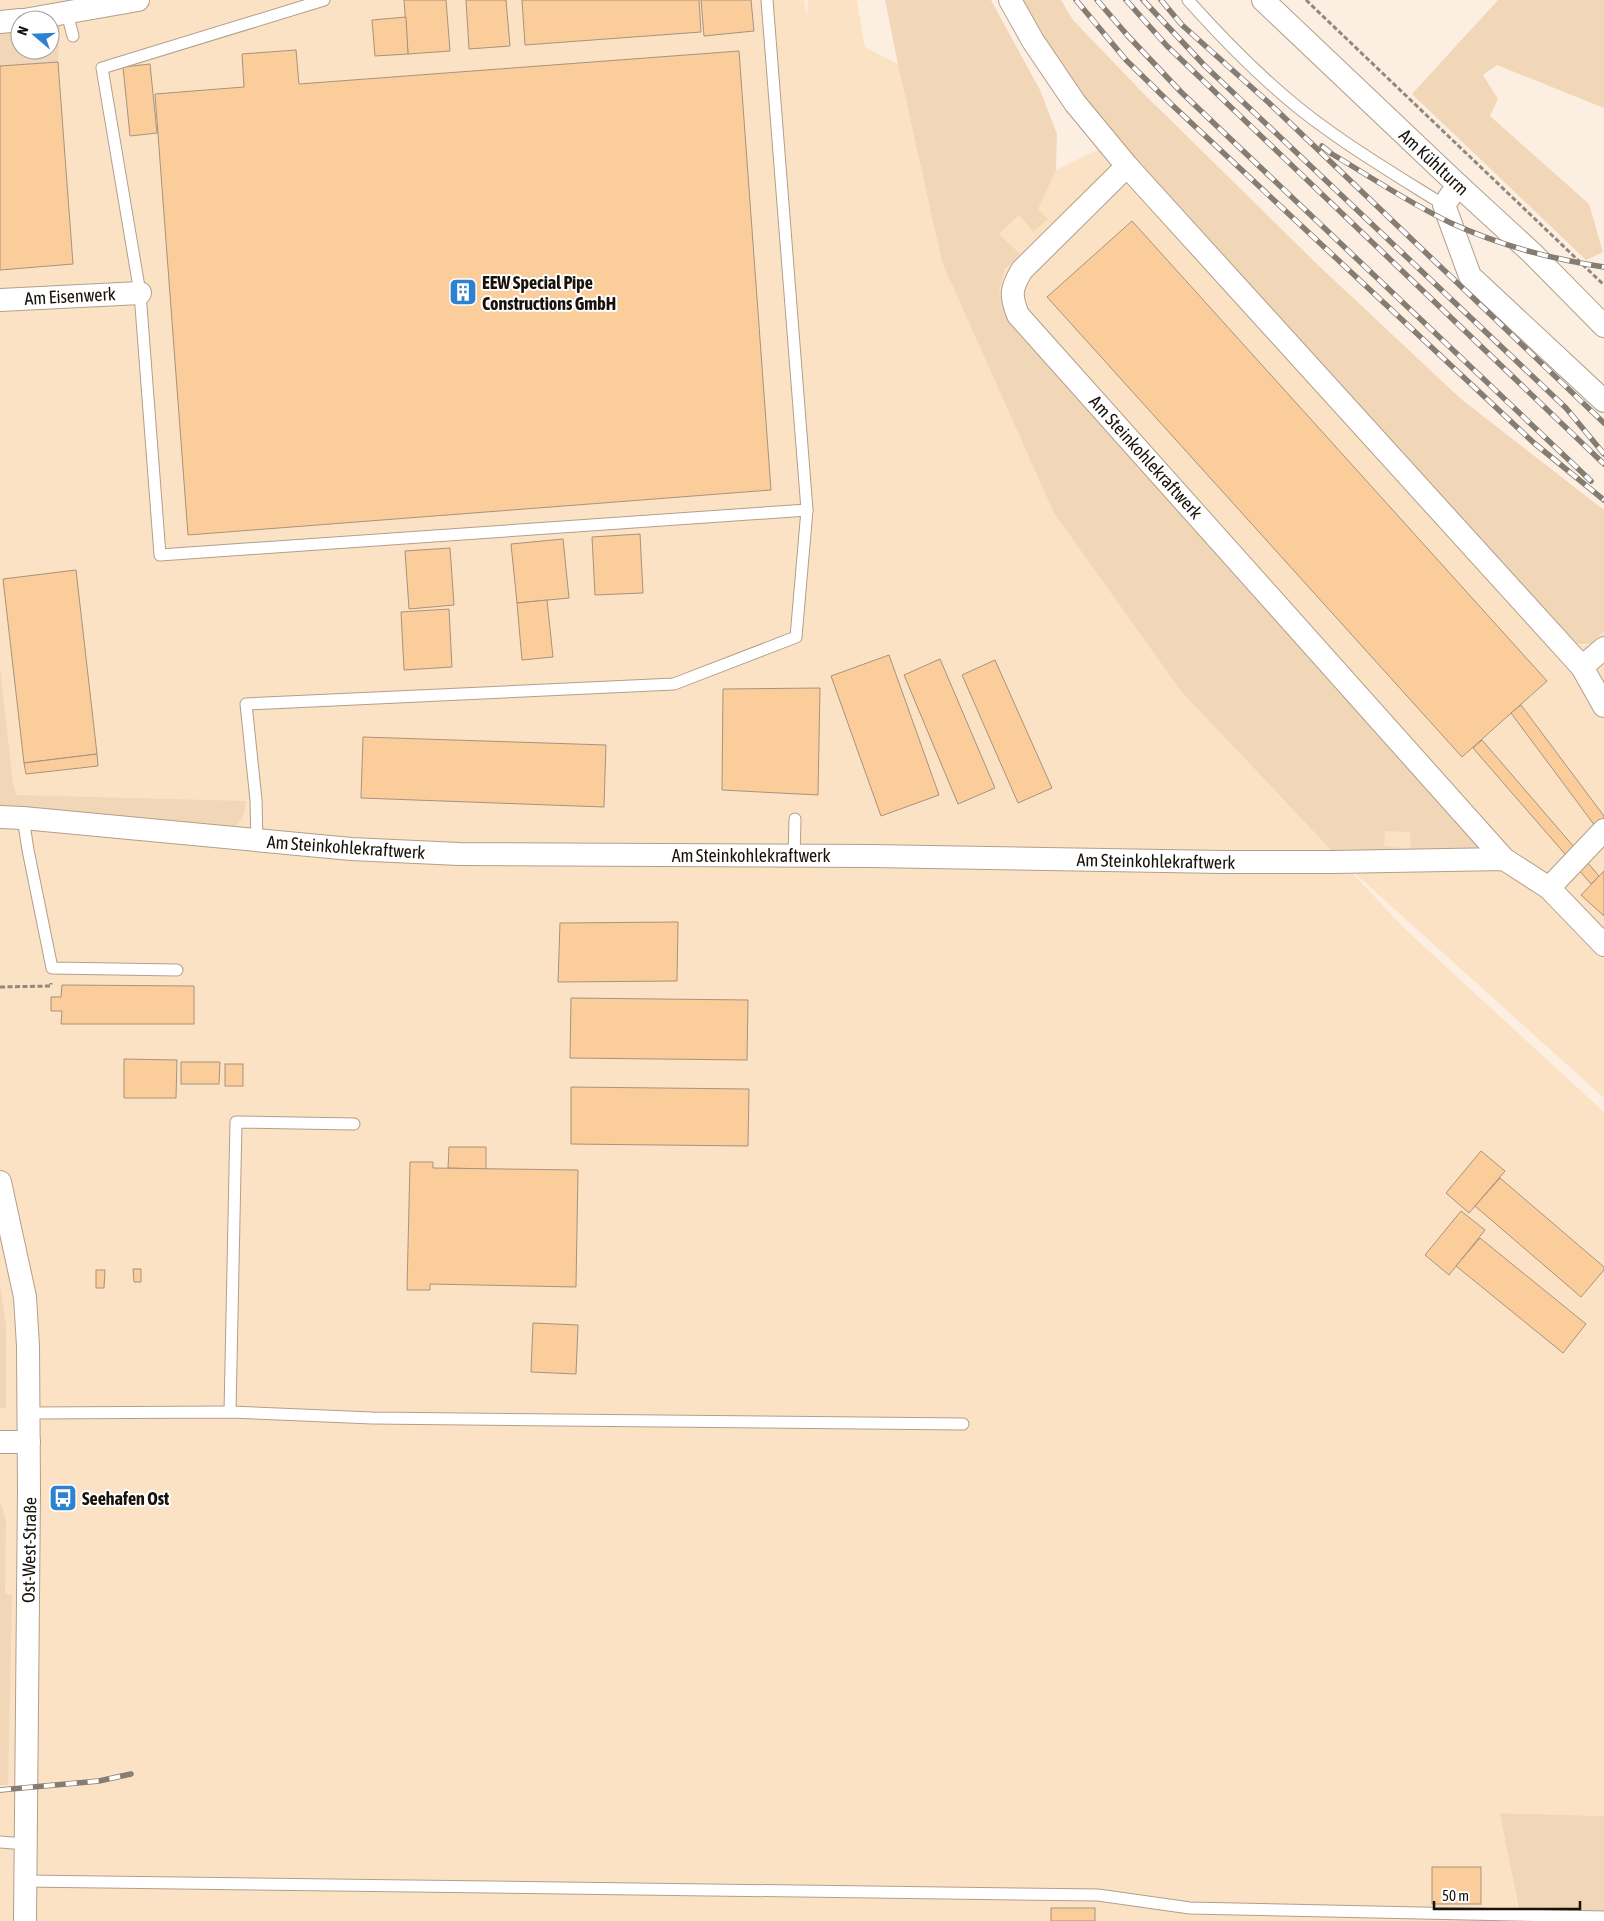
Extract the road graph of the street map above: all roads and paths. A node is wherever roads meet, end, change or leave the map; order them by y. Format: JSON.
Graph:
{"nodes":[{"id":1,"x":138,"y":0,"type":"edge"},
{"id":2,"x":324,"y":0,"type":"edge"},
{"id":3,"x":767,"y":0,"type":"edge"},
{"id":4,"x":1010,"y":0,"type":"edge"},
{"id":5,"x":1188,"y":0,"type":"edge"},
{"id":6,"x":1263,"y":0,"type":"edge"},
{"id":7,"x":1306,"y":0,"type":"edge"},
{"id":8,"x":67,"y":13,"type":"junction"},
{"id":9,"x":60,"y":14,"type":"edge"},
{"id":10,"x":73,"y":36,"type":"dead end"},
{"id":11,"x":1127,"y":166,"type":"junction"},
{"id":12,"x":1458,"y":185,"type":"junction"},
{"id":13,"x":1444,"y":205,"type":"junction"},
{"id":14,"x":1604,"y":285,"type":"edge"},
{"id":15,"x":140,"y":293,"type":"junction"},
{"id":16,"x":0,"y":300,"type":"edge"},
{"id":17,"x":1604,"y":326,"type":"edge"},
{"id":18,"x":1604,"y":401,"type":"edge"},
{"id":19,"x":806,"y":510,"type":"junction"},
{"id":20,"x":1604,"y":648,"type":"edge"},
{"id":21,"x":1582,"y":667,"type":"junction"},
{"id":22,"x":1604,"y":706,"type":"edge"},
{"id":23,"x":0,"y":817,"type":"edge"},
{"id":24,"x":23,"y":818,"type":"junction"},
{"id":25,"x":795,"y":819,"type":"dead end"},
{"id":26,"x":1604,"y":830,"type":"edge"},
{"id":27,"x":257,"y":841,"type":"junction"},
{"id":28,"x":794,"y":856,"type":"junction"},
{"id":29,"x":1504,"y":859,"type":"junction"},
{"id":30,"x":1549,"y":888,"type":"junction"},
{"id":31,"x":1604,"y":945,"type":"edge"},
{"id":32,"x":52,"y":968,"type":"junction"},
{"id":33,"x":178,"y":970,"type":"dead end"},
{"id":34,"x":0,"y":987,"type":"edge"},
{"id":35,"x":354,"y":1124,"type":"dead end"},
{"id":36,"x":0,"y":1182,"type":"edge"},
{"id":37,"x":230,"y":1412,"type":"junction"},
{"id":38,"x":30,"y":1413,"type":"junction"},
{"id":39,"x":963,"y":1424,"type":"dead end"},
{"id":40,"x":0,"y":1442,"type":"edge"},
{"id":41,"x":29,"y":1442,"type":"junction"},
{"id":42,"x":0,"y":1842,"type":"edge"},
{"id":43,"x":26,"y":1844,"type":"junction"},
{"id":44,"x":25,"y":1881,"type":"junction"},
{"id":45,"x":1604,"y":1917,"type":"edge"},
{"id":46,"x":25,"y":1921,"type":"edge"}],
"edges":[{"from":1,"to":8,"type":"street"},
{"from":2,"to":15,"type":"lane"},
{"from":3,"to":19,"type":"lane"},
{"from":4,"to":11,"type":"street"},
{"from":5,"to":13,"type":"lane"},
{"from":6,"to":12,"type":"street","name":"Am Kühlturm"},
{"from":7,"to":14,"type":"path"},
{"from":8,"to":9,"type":"street"},
{"from":8,"to":10,"type":"lane"},
{"from":11,"to":21,"type":"street"},
{"from":11,"to":29,"type":"street","name":"Am Steinkohlekraftwerk"},
{"from":12,"to":13,"type":"street"},
{"from":12,"to":17,"type":"street","name":"Am Kühlturm"},
{"from":13,"to":18,"type":"street"},
{"from":15,"to":16,"type":"street","name":"Am Eisenwerk"},
{"from":15,"to":19,"type":"lane"},
{"from":19,"to":27,"type":"lane"},
{"from":20,"to":21,"type":"street"},
{"from":21,"to":22,"type":"street"},
{"from":23,"to":24,"type":"street","name":"Am Steinkohlekraftwerk"},
{"from":24,"to":27,"type":"street","name":"Am Steinkohlekraftwerk"},
{"from":24,"to":32,"type":"lane"},
{"from":25,"to":28,"type":"lane"},
{"from":26,"to":30,"type":"street"},
{"from":27,"to":28,"type":"street","name":"Am Steinkohlekraftwerk"},
{"from":28,"to":29,"type":"street","name":"Am Steinkohlekraftwerk"},
{"from":29,"to":30,"type":"street","name":"Am Steinkohlekraftwerk"},
{"from":30,"to":31,"type":"street","name":"Am Steinkohlekraftwerk"},
{"from":32,"to":33,"type":"lane"},
{"from":32,"to":34,"type":"path"},
{"from":35,"to":37,"type":"lane"},
{"from":36,"to":38,"type":"street","name":"Ost-West-Straße"},
{"from":37,"to":38,"type":"lane"},
{"from":37,"to":39,"type":"lane"},
{"from":38,"to":41,"type":"street","name":"Ost-West-Straße"},
{"from":40,"to":41,"type":"street"},
{"from":41,"to":43,"type":"street","name":"Ost-West-Straße"},
{"from":42,"to":43,"type":"lane"},
{"from":43,"to":44,"type":"street","name":"Ost-West-Straße"},
{"from":44,"to":45,"type":"lane"},
{"from":44,"to":46,"type":"street","name":"Ost-West-Straße"}]}
